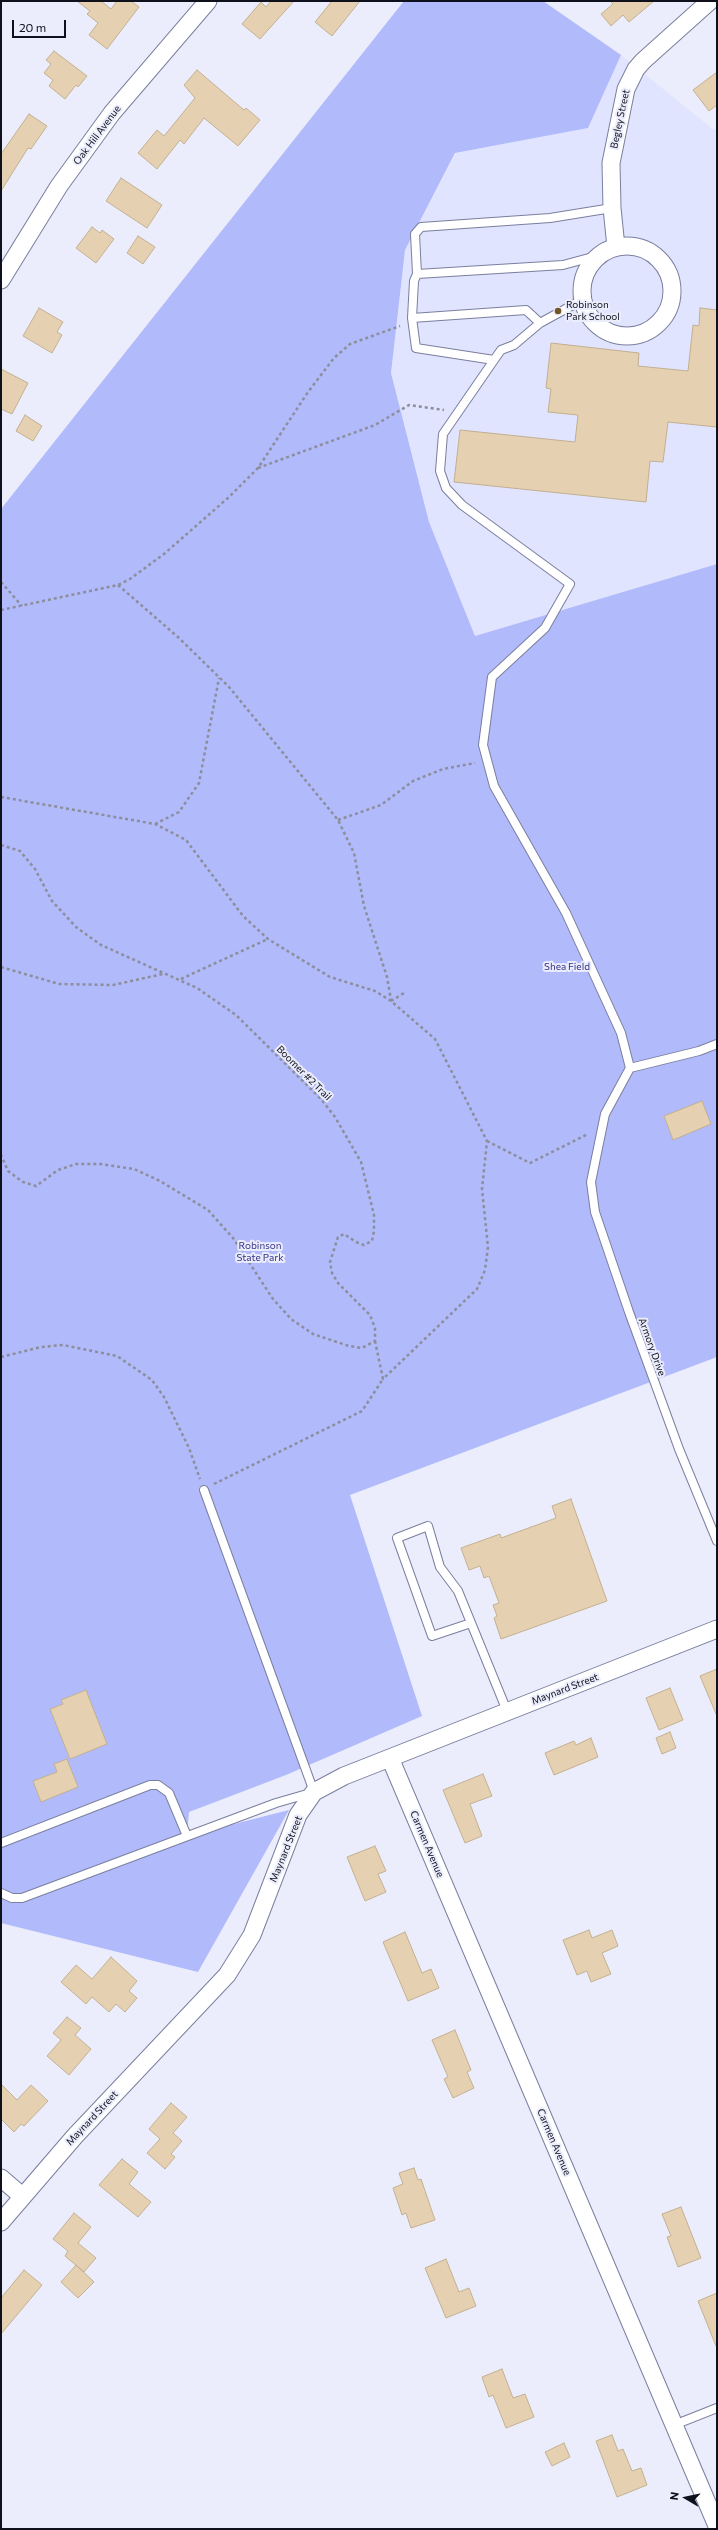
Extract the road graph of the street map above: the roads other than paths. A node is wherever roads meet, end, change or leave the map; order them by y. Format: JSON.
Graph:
{"nodes":[{"id":1,"x":208,"y":1,"type":"edge"},
{"id":2,"x":710,"y":1,"type":"edge"},
{"id":3,"x":612,"y":208,"type":"junction"},
{"id":4,"x":616,"y":248,"type":"junction"},
{"id":5,"x":600,"y":255,"type":"junction"},
{"id":6,"x":417,"y":274,"type":"junction"},
{"id":7,"x":1,"y":280,"type":"edge"},
{"id":8,"x":582,"y":300,"type":"junction"},
{"id":9,"x":412,"y":318,"type":"junction"},
{"id":10,"x":540,"y":323,"type":"junction"},
{"id":11,"x":494,"y":360,"type":"junction"},
{"id":12,"x":717,"y":1044,"type":"edge"},
{"id":13,"x":630,"y":1068,"type":"junction"},
{"id":14,"x":204,"y":1490,"type":"road end"},
{"id":15,"x":717,"y":1541,"type":"edge"},
{"id":16,"x":471,"y":1623,"type":"junction"},
{"id":17,"x":717,"y":1629,"type":"edge"},
{"id":18,"x":507,"y":1711,"type":"junction"},
{"id":19,"x":390,"y":1758,"type":"junction"},
{"id":20,"x":314,"y":1792,"type":"junction"},
{"id":21,"x":187,"y":1836,"type":"junction"},
{"id":22,"x":1,"y":1843,"type":"edge"},
{"id":23,"x":1,"y":1893,"type":"edge"},
{"id":24,"x":1,"y":2178,"type":"edge"},
{"id":25,"x":22,"y":2196,"type":"junction"},
{"id":26,"x":1,"y":2222,"type":"edge"},
{"id":27,"x":717,"y":2408,"type":"edge"},
{"id":28,"x":674,"y":2425,"type":"junction"},
{"id":29,"x":717,"y":2526,"type":"edge"}],
"edges":[{"from":1,"to":7,"type":"street","name":"Oak Hill Avenue"},
{"from":2,"to":3,"type":"street","name":"Begley Street"},
{"from":3,"to":4,"type":"street","name":"Begley Street"},
{"from":3,"to":6,"type":"lane"},
{"from":4,"to":5,"type":"street"},
{"from":4,"to":8,"type":"street"},
{"from":5,"to":6,"type":"lane"},
{"from":5,"to":8,"type":"street"},
{"from":6,"to":9,"type":"lane"},
{"from":8,"to":10,"type":"lane"},
{"from":9,"to":10,"type":"lane"},
{"from":9,"to":11,"type":"lane"},
{"from":10,"to":11,"type":"lane"},
{"from":11,"to":13,"type":"lane"},
{"from":12,"to":13,"type":"lane"},
{"from":13,"to":15,"type":"lane","name":"Armory Drive"},
{"from":14,"to":20,"type":"lane"},
{"from":16,"to":16,"type":"lane"},
{"from":16,"to":18,"type":"lane"},
{"from":17,"to":18,"type":"street","name":"Maynard Street"},
{"from":18,"to":19,"type":"street","name":"Maynard Street"},
{"from":19,"to":20,"type":"street","name":"Maynard Street"},
{"from":19,"to":28,"type":"street","name":"Carmen Avenue"},
{"from":20,"to":21,"type":"lane"},
{"from":20,"to":25,"type":"street","name":"Maynard Street"},
{"from":21,"to":22,"type":"lane"},
{"from":21,"to":23,"type":"lane"},
{"from":24,"to":25,"type":"street"},
{"from":25,"to":26,"type":"street","name":"Maynard Street"},
{"from":27,"to":28,"type":"lane"},
{"from":28,"to":29,"type":"street","name":"Carmen Avenue"}]}
